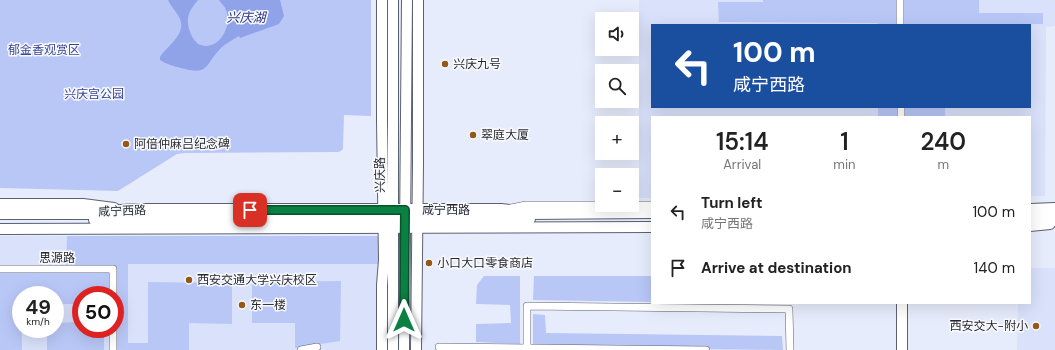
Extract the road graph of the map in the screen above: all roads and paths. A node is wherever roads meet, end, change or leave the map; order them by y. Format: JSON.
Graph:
{"nodes":[{"id":1,"x":382,"y":0,"type":"edge"},
{"id":2,"x":393,"y":0,"type":"edge"},
{"id":3,"x":407,"y":0,"type":"edge"},
{"id":4,"x":418,"y":0,"type":"edge"},
{"id":5,"x":900,"y":0,"type":"edge"},
{"id":6,"x":900,"y":24,"type":"edge"},
{"id":7,"x":0,"y":204,"type":"edge"},
{"id":8,"x":595,"y":205,"type":"edge"},
{"id":9,"x":639,"y":205,"type":"edge"},
{"id":10,"x":651,"y":205,"type":"edge"},
{"id":11,"x":1031,"y":205,"type":"edge"},
{"id":12,"x":1055,"y":209,"type":"edge"},
{"id":13,"x":138,"y":210,"type":"junction"},
{"id":14,"x":501,"y":210,"type":"junction"},
{"id":15,"x":1031,"y":210,"type":"edge"},
{"id":16,"x":651,"y":212,"type":"edge"},
{"id":17,"x":0,"y":213,"type":"edge"},
{"id":18,"x":394,"y":219,"type":"junction"},
{"id":19,"x":417,"y":219,"type":"junction"},
{"id":20,"x":651,"y":219,"type":"edge"},
{"id":21,"x":1031,"y":219,"type":"edge"},
{"id":22,"x":0,"y":220,"type":"edge"},
{"id":23,"x":83,"y":220,"type":"junction"},
{"id":24,"x":1055,"y":222,"type":"edge"},
{"id":25,"x":1031,"y":226,"type":"edge"},
{"id":26,"x":651,"y":227,"type":"edge"},
{"id":27,"x":0,"y":229,"type":"edge"},
{"id":28,"x":119,"y":229,"type":"junction"},
{"id":29,"x":0,"y":269,"type":"edge"},
{"id":30,"x":113,"y":286,"type":"edge"},
{"id":31,"x":902,"y":304,"type":"edge"},
{"id":32,"x":789,"y":306,"type":"edge"},
{"id":33,"x":113,"y":338,"type":"edge"},
{"id":34,"x":317,"y":347,"type":"dead end"},
{"id":35,"x":439,"y":347,"type":"dead end"},
{"id":36,"x":527,"y":348,"type":"junction"},
{"id":37,"x":548,"y":349,"type":"edge"},
{"id":38,"x":113,"y":350,"type":"edge"},
{"id":39,"x":301,"y":350,"type":"edge"},
{"id":40,"x":382,"y":350,"type":"edge"},
{"id":41,"x":393,"y":350,"type":"edge"},
{"id":42,"x":404,"y":350,"type":"edge"},
{"id":43,"x":416,"y":350,"type":"edge"},
{"id":44,"x":690,"y":350,"type":"edge"},
{"id":45,"x":706,"y":350,"type":"edge"},
{"id":46,"x":790,"y":350,"type":"edge"},
{"id":47,"x":902,"y":350,"type":"edge"}],
"edges":[{"from":1,"to":18,"type":"street"},
{"from":2,"to":18,"type":"street","name":"兴庆路"},
{"from":3,"to":18,"type":"street","name":"兴庆路"},
{"from":4,"to":19,"type":"street"},
{"from":5,"to":6,"type":"street"},
{"from":7,"to":13,"type":"street"},
{"from":8,"to":14,"type":"street"},
{"from":9,"to":10,"type":"street"},
{"from":11,"to":12,"type":"street"},
{"from":12,"to":15,"type":"main road"},
{"from":13,"to":17,"type":"main road","name":"咸宁西路"},
{"from":13,"to":18,"type":"main road","name":"咸宁西路"},
{"from":14,"to":16,"type":"main road","name":"咸宁西路"},
{"from":14,"to":19,"type":"main road","name":"咸宁西路"},
{"from":18,"to":19,"type":"main road","name":"咸宁西路"},
{"from":18,"to":23,"type":"main road","name":"咸宁西路"},
{"from":18,"to":28,"type":"street"},
{"from":18,"to":40,"type":"street"},
{"from":18,"to":41,"type":"street","name":"兴庆路"},
{"from":18,"to":42,"type":"street","name":"兴庆路"},
{"from":19,"to":20,"type":"main road","name":"咸宁西路"},
{"from":19,"to":26,"type":"street"},
{"from":19,"to":43,"type":"street"},
{"from":21,"to":24,"type":"main road"},
{"from":22,"to":23,"type":"main road","name":"咸宁西路"},
{"from":23,"to":28,"type":"main road"},
{"from":24,"to":25,"type":"street"},
{"from":27,"to":28,"type":"street"},
{"from":29,"to":30,"type":"street","name":"思源路"},
{"from":31,"to":47,"type":"street"},
{"from":32,"to":36,"type":"street"},
{"from":32,"to":46,"type":"street"},
{"from":33,"to":38,"type":"street"},
{"from":34,"to":39,"type":"street"},
{"from":35,"to":36,"type":"street"},
{"from":36,"to":37,"type":"street"},
{"from":37,"to":44,"type":"street"},
{"from":44,"to":45,"type":"street"}]}
